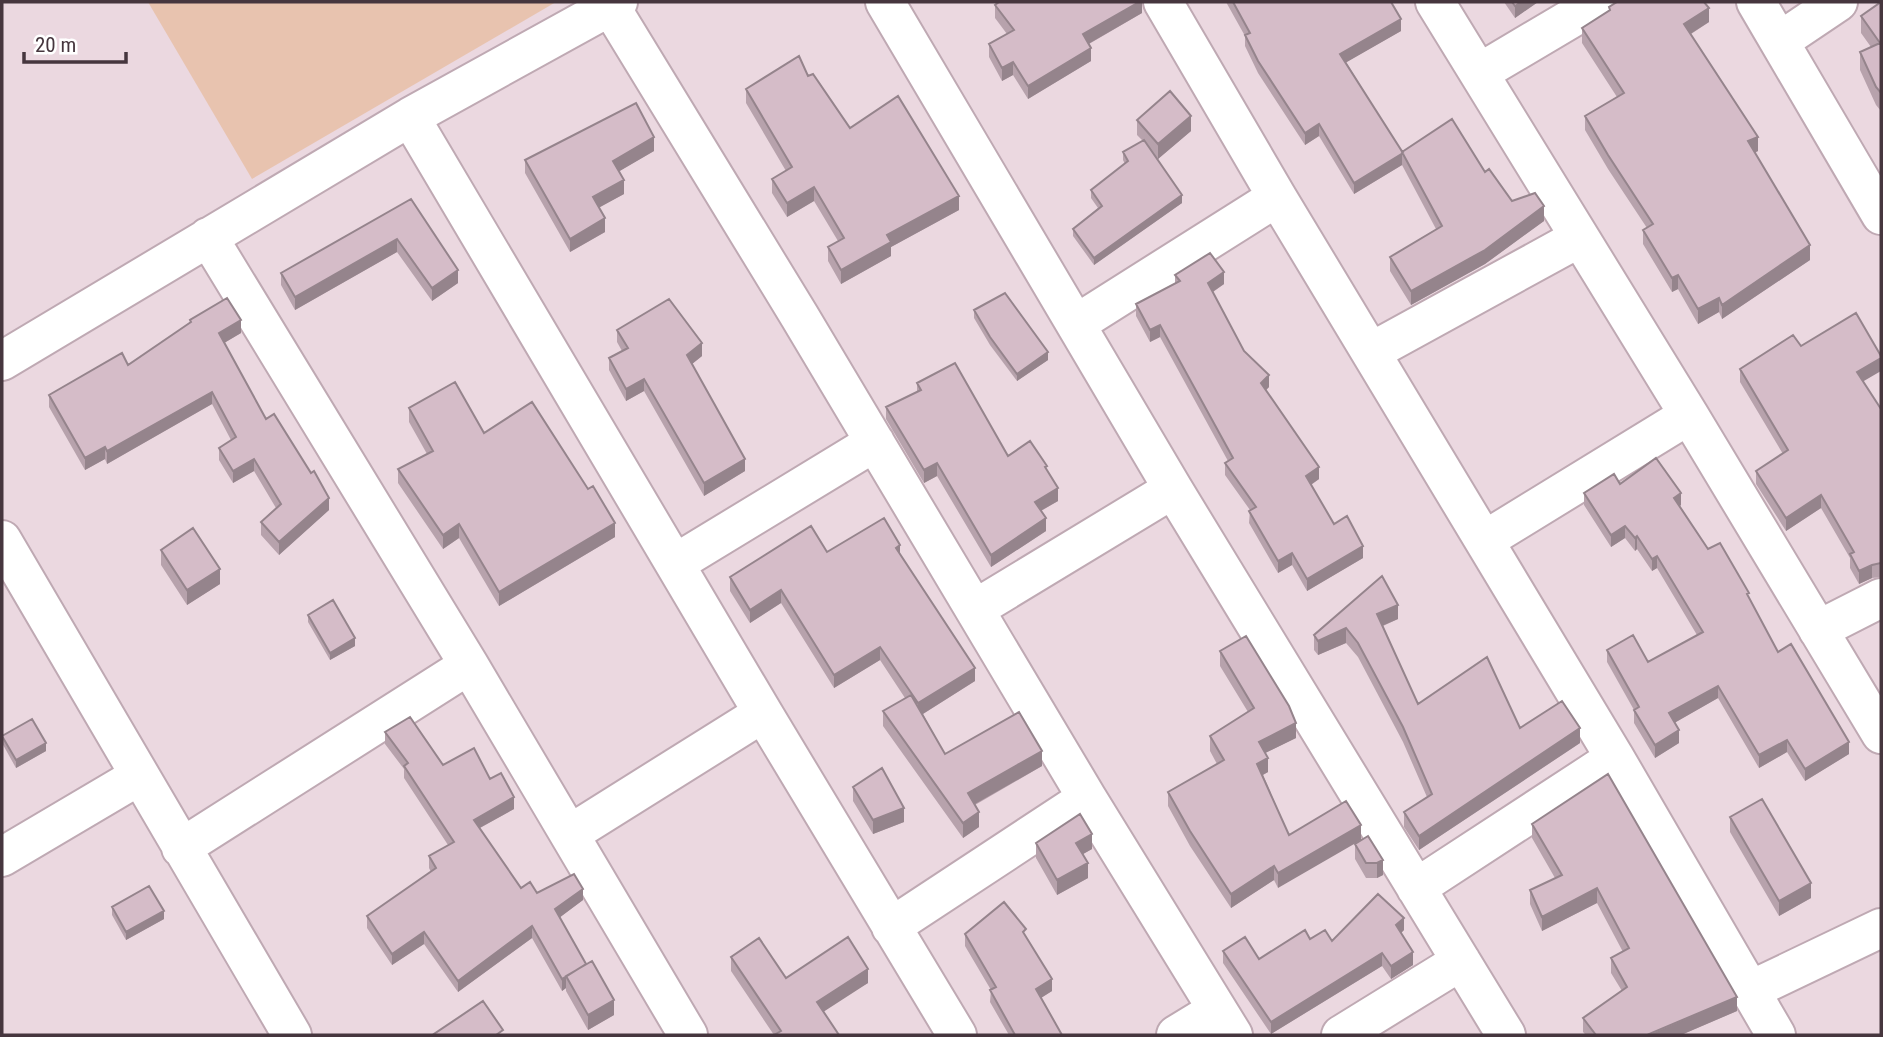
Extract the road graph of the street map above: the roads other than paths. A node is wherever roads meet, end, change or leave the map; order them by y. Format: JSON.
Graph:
{"nodes":[{"id":1,"x":885,"y":2,"type":"edge"},
{"id":2,"x":1163,"y":2,"type":"edge"},
{"id":3,"x":1435,"y":2,"type":"edge"},
{"id":4,"x":1599,"y":2,"type":"edge"},
{"id":5,"x":1756,"y":2,"type":"edge"},
{"id":6,"x":1838,"y":2,"type":"edge"},
{"id":7,"x":614,"y":4,"type":"edge"},
{"id":8,"x":1780,"y":41,"type":"junction"},
{"id":9,"x":1479,"y":73,"type":"junction"},
{"id":10,"x":410,"y":117,"type":"junction"},
{"id":11,"x":1277,"y":197,"type":"junction"},
{"id":12,"x":1881,"y":215,"type":"edge"},
{"id":13,"x":208,"y":237,"type":"junction"},
{"id":14,"x":1579,"y":239,"type":"junction"},
{"id":15,"x":1076,"y":324,"type":"junction"},
{"id":16,"x":1371,"y":352,"type":"junction"},
{"id":17,"x":2,"y":361,"type":"edge"},
{"id":18,"x":1689,"y":415,"type":"junction"},
{"id":19,"x":875,"y":442,"type":"junction"},
{"id":20,"x":1173,"y":489,"type":"junction"},
{"id":21,"x":2,"y":540,"type":"edge"},
{"id":22,"x":1485,"y":540,"type":"junction"},
{"id":23,"x":676,"y":563,"type":"junction"},
{"id":24,"x":1881,"y":598,"type":"edge"},
{"id":25,"x":975,"y":610,"type":"junction"},
{"id":26,"x":1818,"y":630,"type":"junction"},
{"id":27,"x":469,"y":665,"type":"junction"},
{"id":28,"x":763,"y":713,"type":"junction"},
{"id":29,"x":1881,"y":734,"type":"edge"},
{"id":30,"x":1615,"y":758,"type":"junction"},
{"id":31,"x":139,"y":776,"type":"junction"},
{"id":32,"x":1087,"y":799,"type":"junction"},
{"id":33,"x":570,"y":834,"type":"junction"},
{"id":34,"x":181,"y":848,"type":"junction"},
{"id":35,"x":2,"y":858,"type":"edge"},
{"id":36,"x":1416,"y":888,"type":"junction"},
{"id":37,"x":891,"y":928,"type":"junction"},
{"id":38,"x":1881,"y":928,"type":"edge"},
{"id":39,"x":1461,"y":961,"type":"junction"},
{"id":40,"x":1749,"y":991,"type":"junction"},
{"id":41,"x":1225,"y":1023,"type":"edge"},
{"id":42,"x":292,"y":1035,"type":"edge"},
{"id":43,"x":688,"y":1035,"type":"edge"},
{"id":44,"x":957,"y":1035,"type":"edge"},
{"id":45,"x":1176,"y":1035,"type":"edge"},
{"id":46,"x":1341,"y":1035,"type":"edge"},
{"id":47,"x":1506,"y":1035,"type":"edge"},
{"id":48,"x":1776,"y":1035,"type":"edge"}],
"edges":[{"from":1,"to":15,"type":"street"},
{"from":2,"to":11,"type":"street"},
{"from":3,"to":9,"type":"street"},
{"from":4,"to":9,"type":"street"},
{"from":5,"to":8,"type":"street"},
{"from":6,"to":8,"type":"street"},
{"from":7,"to":10,"type":"street"},
{"from":7,"to":19,"type":"street"},
{"from":8,"to":12,"type":"street"},
{"from":9,"to":14,"type":"street"},
{"from":10,"to":13,"type":"street"},
{"from":10,"to":23,"type":"street"},
{"from":11,"to":15,"type":"street"},
{"from":11,"to":16,"type":"street"},
{"from":13,"to":17,"type":"street"},
{"from":13,"to":27,"type":"street"},
{"from":14,"to":16,"type":"street"},
{"from":14,"to":18,"type":"street"},
{"from":15,"to":20,"type":"street"},
{"from":16,"to":22,"type":"street"},
{"from":18,"to":22,"type":"street"},
{"from":18,"to":26,"type":"street"},
{"from":19,"to":23,"type":"street"},
{"from":19,"to":25,"type":"street"},
{"from":20,"to":25,"type":"street"},
{"from":20,"to":36,"type":"street"},
{"from":21,"to":31,"type":"street"},
{"from":22,"to":30,"type":"street"},
{"from":23,"to":28,"type":"street"},
{"from":24,"to":26,"type":"street"},
{"from":25,"to":32,"type":"street"},
{"from":26,"to":29,"type":"street"},
{"from":27,"to":33,"type":"street"},
{"from":27,"to":34,"type":"street"},
{"from":28,"to":33,"type":"street"},
{"from":28,"to":37,"type":"street"},
{"from":30,"to":36,"type":"street"},
{"from":30,"to":40,"type":"street"},
{"from":31,"to":34,"type":"street"},
{"from":31,"to":35,"type":"street"},
{"from":32,"to":37,"type":"street"},
{"from":32,"to":41,"type":"street"},
{"from":33,"to":43,"type":"street"},
{"from":34,"to":42,"type":"street"},
{"from":36,"to":39,"type":"street"},
{"from":37,"to":44,"type":"street"},
{"from":38,"to":40,"type":"street"},
{"from":39,"to":46,"type":"street"},
{"from":39,"to":47,"type":"street"},
{"from":40,"to":48,"type":"street"},
{"from":41,"to":45,"type":"street"}]}
